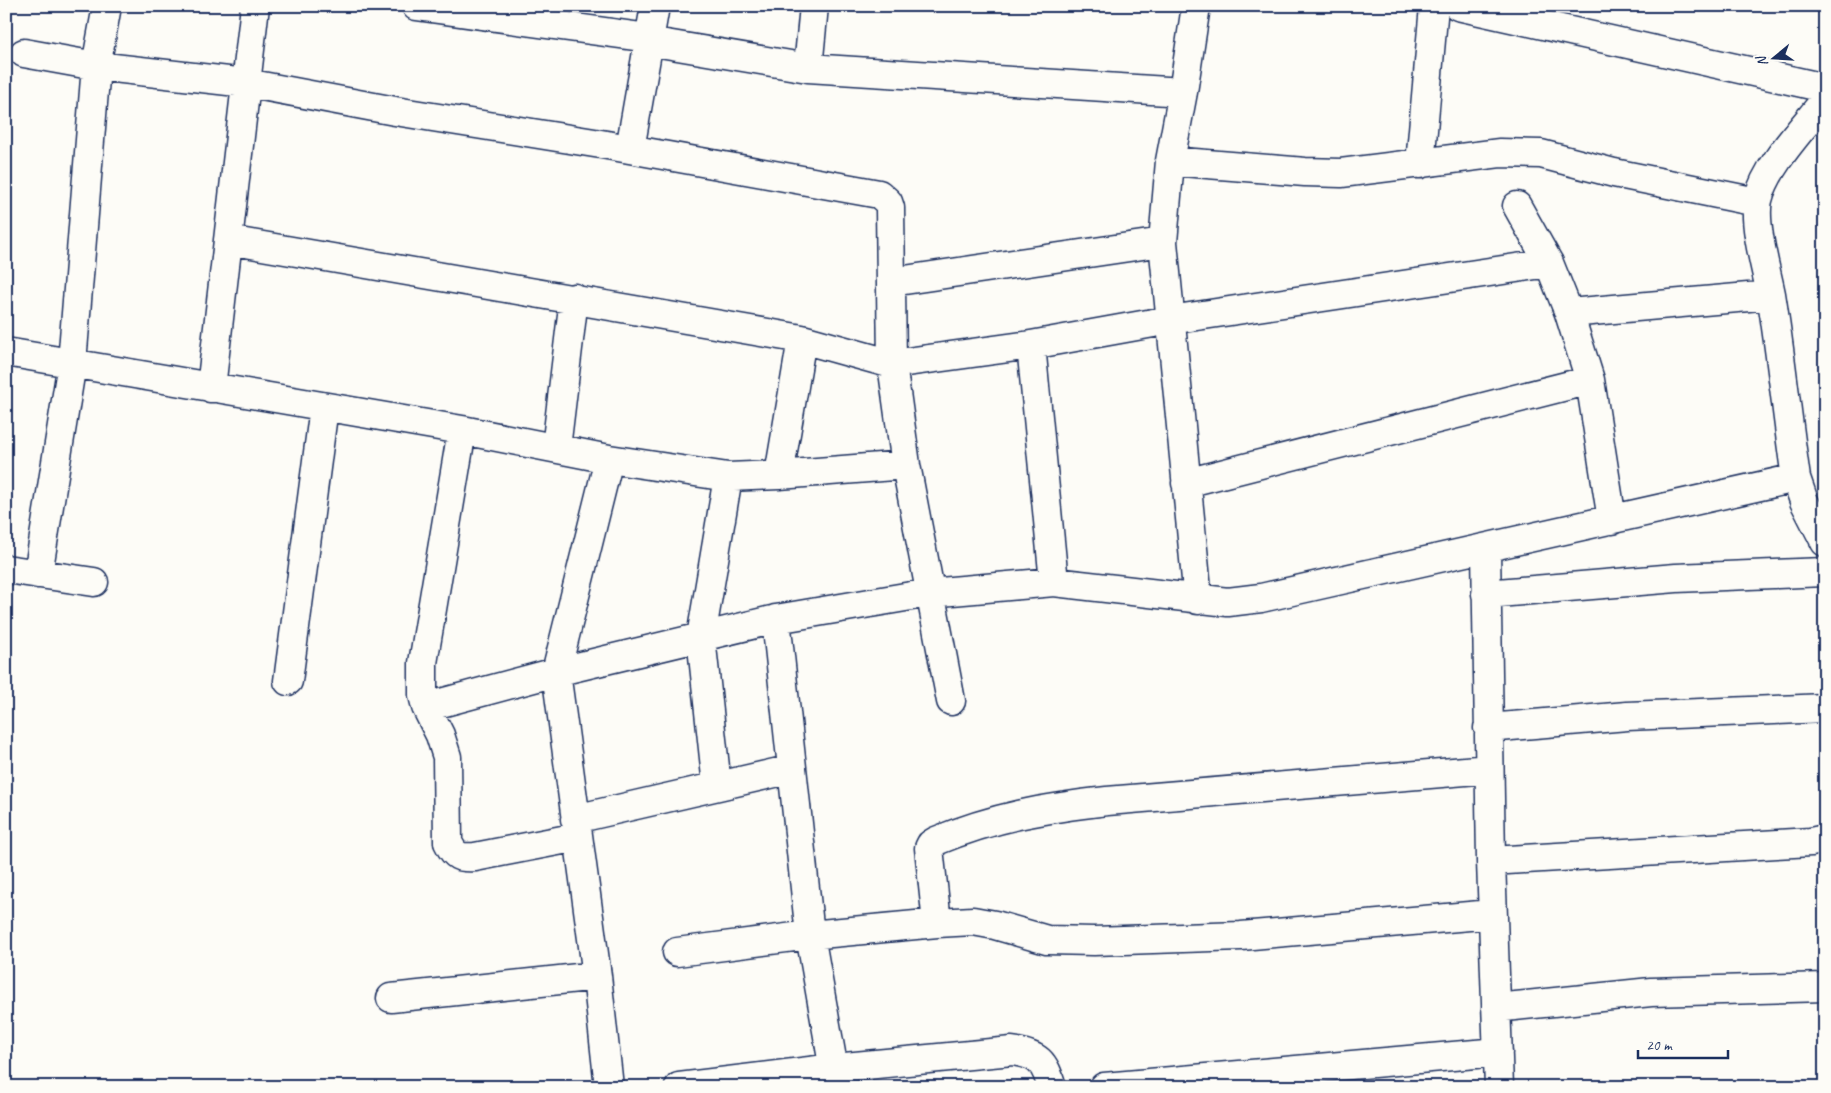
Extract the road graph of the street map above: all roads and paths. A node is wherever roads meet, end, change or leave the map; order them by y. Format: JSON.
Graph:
{"nodes":[{"id":1,"x":107,"y":6,"type":"edge"},
{"id":2,"x":255,"y":6,"type":"edge"},
{"id":3,"x":416,"y":6,"type":"edge"},
{"id":4,"x":655,"y":6,"type":"edge"},
{"id":5,"x":814,"y":6,"type":"edge"},
{"id":6,"x":1196,"y":6,"type":"edge"},
{"id":7,"x":1434,"y":6,"type":"edge"},
{"id":8,"x":1458,"y":6,"type":"edge"},
{"id":9,"x":649,"y":40,"type":"junction"},
{"id":10,"x":24,"y":53,"type":"dead end"},
{"id":11,"x":96,"y":66,"type":"junction"},
{"id":12,"x":808,"y":68,"type":"junction"},
{"id":13,"x":246,"y":83,"type":"junction"},
{"id":14,"x":1825,"y":88,"type":"edge"},
{"id":15,"x":1183,"y":92,"type":"junction"},
{"id":16,"x":1825,"y":100,"type":"edge"},
{"id":17,"x":630,"y":149,"type":"junction"},
{"id":18,"x":1170,"y":161,"type":"junction"},
{"id":19,"x":1420,"y":164,"type":"junction"},
{"id":20,"x":1757,"y":202,"type":"junction"},
{"id":21,"x":1518,"y":206,"type":"dead end"},
{"id":22,"x":228,"y":240,"type":"junction"},
{"id":23,"x":1163,"y":242,"type":"junction"},
{"id":24,"x":1549,"y":263,"type":"junction"},
{"id":25,"x":891,"y":282,"type":"junction"},
{"id":26,"x":1771,"y":295,"type":"junction"},
{"id":27,"x":574,"y":298,"type":"junction"},
{"id":28,"x":1569,"y":312,"type":"junction"},
{"id":29,"x":1170,"y":320,"type":"junction"},
{"id":30,"x":802,"y":339,"type":"junction"},
{"id":31,"x":1031,"y":345,"type":"junction"},
{"id":32,"x":6,"y":352,"type":"edge"},
{"id":33,"x":72,"y":364,"type":"junction"},
{"id":34,"x":892,"y":364,"type":"junction"},
{"id":35,"x":1590,"y":380,"type":"junction"},
{"id":36,"x":211,"y":388,"type":"junction"},
{"id":37,"x":324,"y":407,"type":"junction"},
{"id":38,"x":462,"y":430,"type":"junction"},
{"id":39,"x":556,"y":448,"type":"junction"},
{"id":40,"x":608,"y":459,"type":"junction"},
{"id":41,"x":906,"y":465,"type":"junction"},
{"id":42,"x":779,"y":475,"type":"junction"},
{"id":43,"x":728,"y":477,"type":"junction"},
{"id":44,"x":1796,"y":478,"type":"junction"},
{"id":45,"x":1186,"y":483,"type":"junction"},
{"id":46,"x":1612,"y":520,"type":"junction"},
{"id":47,"x":1825,"y":542,"type":"edge"},
{"id":48,"x":1486,"y":548,"type":"junction"},
{"id":49,"x":6,"y":569,"type":"edge"},
{"id":50,"x":1825,"y":572,"type":"edge"},
{"id":51,"x":38,"y":574,"type":"junction"},
{"id":52,"x":94,"y":582,"type":"dead end"},
{"id":53,"x":1054,"y":582,"type":"junction"},
{"id":54,"x":929,"y":593,"type":"junction"},
{"id":55,"x":1486,"y":594,"type":"junction"},
{"id":56,"x":1198,"y":600,"type":"junction"},
{"id":57,"x":776,"y":619,"type":"junction"},
{"id":58,"x":701,"y":637,"type":"junction"},
{"id":59,"x":556,"y":672,"type":"junction"},
{"id":60,"x":288,"y":681,"type":"dead end"},
{"id":61,"x":951,"y":701,"type":"dead end"},
{"id":62,"x":426,"y":707,"type":"junction"},
{"id":63,"x":1825,"y":708,"type":"edge"},
{"id":64,"x":1488,"y":728,"type":"junction"},
{"id":65,"x":792,"y":768,"type":"junction"},
{"id":66,"x":1489,"y":769,"type":"junction"},
{"id":67,"x":717,"y":786,"type":"junction"},
{"id":68,"x":577,"y":828,"type":"junction"},
{"id":69,"x":1825,"y":839,"type":"edge"},
{"id":70,"x":1491,"y":861,"type":"junction"},
{"id":71,"x":1492,"y":914,"type":"junction"},
{"id":72,"x":937,"y":923,"type":"junction"},
{"id":73,"x":810,"y":935,"type":"junction"},
{"id":74,"x":677,"y":952,"type":"dead end"},
{"id":75,"x":597,"y":976,"type":"junction"},
{"id":76,"x":1825,"y":987,"type":"edge"},
{"id":77,"x":391,"y":998,"type":"dead end"},
{"id":78,"x":1496,"y":1008,"type":"junction"},
{"id":79,"x":1498,"y":1052,"type":"junction"},
{"id":80,"x":836,"y":1077,"type":"edge"},
{"id":81,"x":1133,"y":1085,"type":"edge"},
{"id":82,"x":609,"y":1087,"type":"edge"},
{"id":83,"x":679,"y":1087,"type":"edge"},
{"id":84,"x":1052,"y":1087,"type":"edge"},
{"id":85,"x":1104,"y":1087,"type":"edge"},
{"id":86,"x":1500,"y":1087,"type":"edge"}],
"edges":[{"from":1,"to":11,"type":"street"},
{"from":2,"to":13,"type":"street"},
{"from":3,"to":9,"type":"street"},
{"from":4,"to":9,"type":"street"},
{"from":5,"to":12,"type":"street"},
{"from":6,"to":15,"type":"street"},
{"from":7,"to":19,"type":"street"},
{"from":8,"to":14,"type":"street"},
{"from":9,"to":12,"type":"street"},
{"from":9,"to":17,"type":"street"},
{"from":10,"to":11,"type":"street"},
{"from":11,"to":13,"type":"street"},
{"from":11,"to":33,"type":"street"},
{"from":12,"to":15,"type":"street"},
{"from":13,"to":17,"type":"street"},
{"from":13,"to":22,"type":"street"},
{"from":15,"to":18,"type":"street"},
{"from":16,"to":20,"type":"street"},
{"from":17,"to":25,"type":"street"},
{"from":18,"to":19,"type":"street"},
{"from":18,"to":23,"type":"street"},
{"from":19,"to":20,"type":"street"},
{"from":20,"to":26,"type":"street"},
{"from":21,"to":24,"type":"street"},
{"from":22,"to":27,"type":"street"},
{"from":22,"to":36,"type":"street"},
{"from":23,"to":25,"type":"street"},
{"from":23,"to":29,"type":"street"},
{"from":24,"to":28,"type":"street"},
{"from":24,"to":29,"type":"street"},
{"from":25,"to":34,"type":"street"},
{"from":26,"to":28,"type":"street"},
{"from":26,"to":44,"type":"street"},
{"from":27,"to":30,"type":"street"},
{"from":27,"to":39,"type":"street"},
{"from":28,"to":35,"type":"street"},
{"from":29,"to":31,"type":"street"},
{"from":29,"to":45,"type":"street"},
{"from":30,"to":34,"type":"street"},
{"from":30,"to":42,"type":"street"},
{"from":31,"to":34,"type":"street"},
{"from":31,"to":53,"type":"street"},
{"from":32,"to":33,"type":"street"},
{"from":33,"to":36,"type":"street"},
{"from":33,"to":51,"type":"street"},
{"from":34,"to":41,"type":"street"},
{"from":35,"to":45,"type":"street"},
{"from":35,"to":46,"type":"street"},
{"from":36,"to":37,"type":"street"},
{"from":37,"to":38,"type":"street"},
{"from":37,"to":60,"type":"street"},
{"from":38,"to":39,"type":"street"},
{"from":38,"to":62,"type":"street"},
{"from":39,"to":40,"type":"street"},
{"from":40,"to":43,"type":"street"},
{"from":40,"to":59,"type":"street"},
{"from":41,"to":42,"type":"street"},
{"from":41,"to":54,"type":"street"},
{"from":42,"to":43,"type":"street"},
{"from":43,"to":58,"type":"street"},
{"from":44,"to":46,"type":"street"},
{"from":44,"to":47,"type":"street"},
{"from":45,"to":56,"type":"street"},
{"from":46,"to":48,"type":"street"},
{"from":48,"to":55,"type":"street"},
{"from":48,"to":56,"type":"street"},
{"from":49,"to":51,"type":"street"},
{"from":50,"to":55,"type":"street"},
{"from":51,"to":52,"type":"street"},
{"from":53,"to":54,"type":"street"},
{"from":53,"to":56,"type":"street"},
{"from":54,"to":57,"type":"street"},
{"from":54,"to":61,"type":"street"},
{"from":55,"to":64,"type":"street"},
{"from":57,"to":58,"type":"street"},
{"from":57,"to":65,"type":"street"},
{"from":58,"to":59,"type":"street"},
{"from":58,"to":67,"type":"street"},
{"from":59,"to":62,"type":"street"},
{"from":59,"to":68,"type":"street"},
{"from":62,"to":68,"type":"street"},
{"from":63,"to":64,"type":"street"},
{"from":64,"to":66,"type":"street"},
{"from":65,"to":67,"type":"street"},
{"from":65,"to":73,"type":"street"},
{"from":66,"to":70,"type":"street"},
{"from":66,"to":72,"type":"street"},
{"from":67,"to":68,"type":"street"},
{"from":68,"to":75,"type":"street"},
{"from":69,"to":70,"type":"street"},
{"from":70,"to":71,"type":"street"},
{"from":71,"to":72,"type":"street"},
{"from":71,"to":78,"type":"street"},
{"from":72,"to":73,"type":"street"},
{"from":73,"to":74,"type":"street"},
{"from":73,"to":80,"type":"street"},
{"from":75,"to":77,"type":"street"},
{"from":75,"to":82,"type":"street"},
{"from":76,"to":78,"type":"street"},
{"from":78,"to":79,"type":"street"},
{"from":79,"to":81,"type":"street"},
{"from":79,"to":86,"type":"street"},
{"from":80,"to":83,"type":"street"},
{"from":80,"to":84,"type":"street"},
{"from":81,"to":85,"type":"street"}]}
